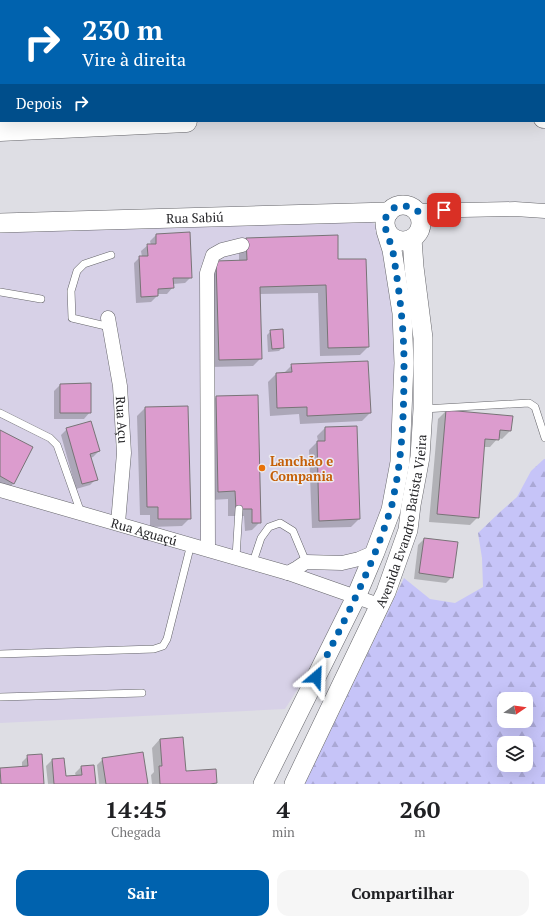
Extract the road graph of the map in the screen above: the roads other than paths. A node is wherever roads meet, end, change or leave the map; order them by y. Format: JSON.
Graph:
{"nodes":[{"id":1,"x":165,"y":122,"type":"edge"},
{"id":2,"x":0,"y":130,"type":"edge"},
{"id":3,"x":415,"y":211,"type":"junction"},
{"id":4,"x":545,"y":211,"type":"edge"},
{"id":5,"x":389,"y":212,"type":"junction"},
{"id":6,"x":0,"y":223,"type":"edge"},
{"id":7,"x":386,"y":231,"type":"junction"},
{"id":8,"x":412,"y":239,"type":"junction"},
{"id":9,"x":242,"y":245,"type":"dead end"},
{"id":10,"x":111,"y":255,"type":"dead end"},
{"id":11,"x":0,"y":292,"type":"edge"},
{"id":12,"x":41,"y":298,"type":"dead end"},
{"id":13,"x":109,"y":322,"type":"joint"},
{"id":14,"x":423,"y":409,"type":"junction"},
{"id":15,"x":0,"y":412,"type":"edge"},
{"id":16,"x":545,"y":438,"type":"edge"},
{"id":17,"x":0,"y":490,"type":"edge"},
{"id":18,"x":239,"y":509,"type":"dead end"},
{"id":19,"x":81,"y":513,"type":"junction"},
{"id":20,"x":118,"y":523,"type":"junction"},
{"id":21,"x":191,"y":544,"type":"junction"},
{"id":22,"x":208,"y":549,"type":"junction"},
{"id":23,"x":375,"y":552,"type":"junction"},
{"id":24,"x":236,"y":557,"type":"junction"},
{"id":25,"x":253,"y":562,"type":"junction"},
{"id":26,"x":306,"y":562,"type":"junction"},
{"id":27,"x":288,"y":573,"type":"junction"},
{"id":28,"x":356,"y":597,"type":"junction"},
{"id":29,"x":379,"y":605,"type":"junction"},
{"id":30,"x":0,"y":654,"type":"edge"},
{"id":31,"x":142,"y":693,"type":"dead end"},
{"id":32,"x":0,"y":697,"type":"edge"},
{"id":33,"x":263,"y":784,"type":"edge"},
{"id":34,"x":294,"y":784,"type":"edge"}],
"edges":[{"from":1,"to":2,"type":"highway"},
{"from":3,"to":4,"type":"street"},
{"from":3,"to":5,"type":"main road"},
{"from":3,"to":8,"type":"main road"},
{"from":5,"to":6,"type":"main road","name":"Rua Sabiú"},
{"from":5,"to":7,"type":"main road"},
{"from":7,"to":8,"type":"main road"},
{"from":7,"to":23,"type":"main road","name":"Avenida Evandro Batista Vieira"},
{"from":8,"to":14,"type":"main road","name":"Avenida Evandro Batista Vieira"},
{"from":9,"to":22,"type":"street"},
{"from":10,"to":13,"type":"lane"},
{"from":11,"to":12,"type":"lane"},
{"from":13,"to":20,"type":"street","name":"Rua Açu"},
{"from":14,"to":16,"type":"lane"},
{"from":14,"to":29,"type":"main road","name":"Avenida Evandro Batista Vieira"},
{"from":15,"to":19,"type":"lane"},
{"from":17,"to":19,"type":"street","name":"Rua Aguaçú"},
{"from":18,"to":24,"type":"lane"},
{"from":19,"to":20,"type":"street","name":"Rua Aguaçú"},
{"from":20,"to":21,"type":"street","name":"Rua Aguaçú"},
{"from":21,"to":22,"type":"street","name":"Rua Aguaçú"},
{"from":21,"to":30,"type":"lane"},
{"from":22,"to":24,"type":"street","name":"Rua Aguaçú"},
{"from":23,"to":26,"type":"street"},
{"from":23,"to":28,"type":"main road","name":"Avenida Evandro Batista Vieira"},
{"from":24,"to":25,"type":"street","name":"Rua Aguaçú"},
{"from":25,"to":26,"type":"lane"},
{"from":25,"to":27,"type":"street","name":"Rua Aguaçú"},
{"from":26,"to":27,"type":"street"},
{"from":27,"to":28,"type":"street","name":"Rua Aguaçú"},
{"from":28,"to":29,"type":"street","name":"Rua Aguaçú"},
{"from":28,"to":33,"type":"main road","name":"Avenida Evandro Batista Vieira"},
{"from":29,"to":34,"type":"main road","name":"Avenida Evandro Batista Vieira"},
{"from":31,"to":32,"type":"lane"}]}
